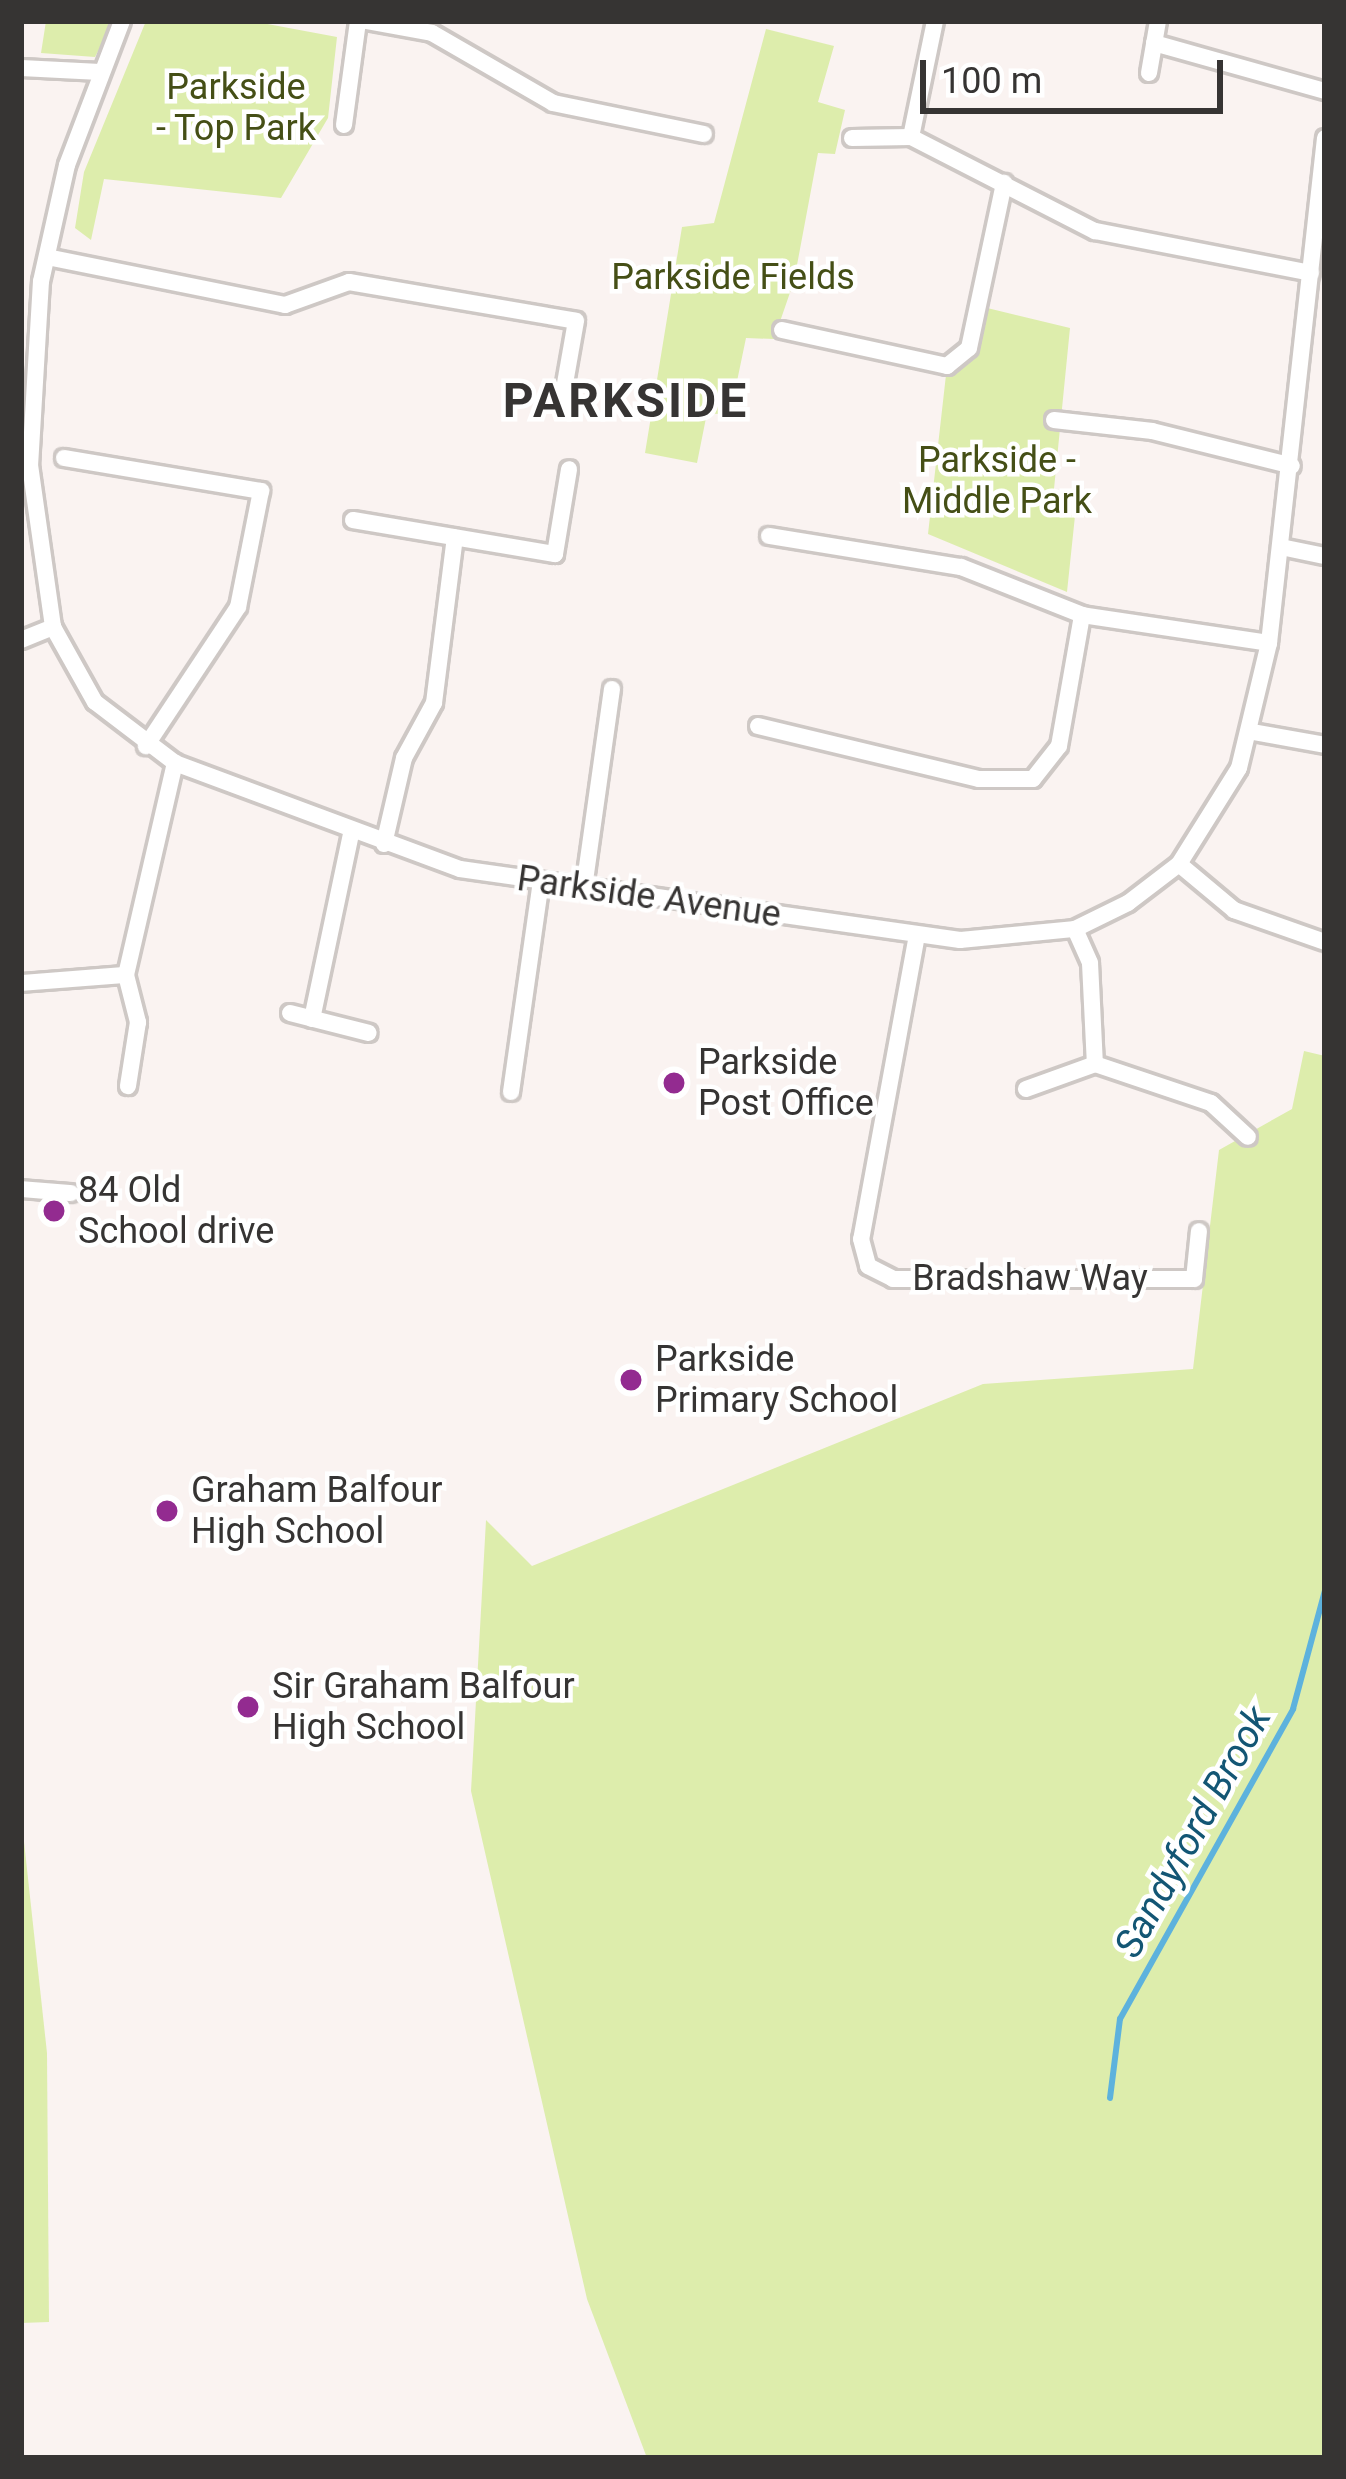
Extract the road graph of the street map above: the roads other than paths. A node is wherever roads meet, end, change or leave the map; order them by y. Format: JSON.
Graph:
{"nodes":[{"id":1,"x":122,"y":21,"type":"edge"},
{"id":2,"x":362,"y":21,"type":"edge"},
{"id":3,"x":935,"y":21,"type":"edge"},
{"id":4,"x":1158,"y":21,"type":"edge"},
{"id":5,"x":1154,"y":43,"type":"junction"},
{"id":6,"x":21,"y":68,"type":"edge"},
{"id":7,"x":100,"y":72,"type":"junction"},
{"id":8,"x":1149,"y":73,"type":"dead end"},
{"id":9,"x":1325,"y":92,"type":"edge"},
{"id":10,"x":344,"y":125,"type":"dead end"},
{"id":11,"x":704,"y":134,"type":"dead end"},
{"id":12,"x":911,"y":137,"type":"junction"},
{"id":13,"x":852,"y":138,"type":"dead end"},
{"id":14,"x":1325,"y":141,"type":"edge"},
{"id":15,"x":1004,"y":183,"type":"junction"},
{"id":16,"x":47,"y":257,"type":"junction"},
{"id":17,"x":1311,"y":273,"type":"junction"},
{"id":18,"x":21,"y":278,"type":"edge"},
{"id":19,"x":41,"y":281,"type":"junction"},
{"id":20,"x":782,"y":330,"type":"dead end"},
{"id":21,"x":1316,"y":351,"type":"edge"},
{"id":22,"x":561,"y":406,"type":"dead end"},
{"id":23,"x":1054,"y":420,"type":"dead end"},
{"id":24,"x":64,"y":458,"type":"dead end"},
{"id":25,"x":1292,"y":466,"type":"junction"},
{"id":26,"x":569,"y":469,"type":"dead end"},
{"id":27,"x":26,"y":489,"type":"edge"},
{"id":28,"x":353,"y":520,"type":"dead end"},
{"id":29,"x":769,"y":536,"type":"dead end"},
{"id":30,"x":455,"y":537,"type":"junction"},
{"id":31,"x":1281,"y":547,"type":"junction"},
{"id":32,"x":1325,"y":556,"type":"edge"},
{"id":33,"x":1082,"y":615,"type":"junction"},
{"id":34,"x":53,"y":627,"type":"junction"},
{"id":35,"x":21,"y":640,"type":"edge"},
{"id":36,"x":1269,"y":643,"type":"junction"},
{"id":37,"x":612,"y":689,"type":"dead end"},
{"id":38,"x":758,"y":726,"type":"dead end"},
{"id":39,"x":1252,"y":732,"type":"junction"},
{"id":40,"x":1325,"y":745,"type":"edge"},
{"id":41,"x":146,"y":746,"type":"junction"},
{"id":42,"x":176,"y":764,"type":"junction"},
{"id":43,"x":350,"y":833,"type":"junction"},
{"id":44,"x":384,"y":844,"type":"junction"},
{"id":45,"x":1179,"y":863,"type":"junction"},
{"id":46,"x":541,"y":882,"type":"junction"},
{"id":47,"x":584,"y":888,"type":"junction"},
{"id":48,"x":1076,"y":929,"type":"junction"},
{"id":49,"x":917,"y":935,"type":"junction"},
{"id":50,"x":1325,"y":942,"type":"edge"},
{"id":51,"x":126,"y":975,"type":"junction"},
{"id":52,"x":21,"y":983,"type":"edge"},
{"id":53,"x":290,"y":1013,"type":"dead end"},
{"id":54,"x":312,"y":1019,"type":"junction"},
{"id":55,"x":369,"y":1033,"type":"dead end"},
{"id":56,"x":1095,"y":1064,"type":"junction"},
{"id":57,"x":128,"y":1086,"type":"dead end"},
{"id":58,"x":1026,"y":1089,"type":"dead end"},
{"id":59,"x":511,"y":1092,"type":"dead end"},
{"id":60,"x":1248,"y":1137,"type":"dead end"},
{"id":61,"x":21,"y":1189,"type":"edge"},
{"id":62,"x":71,"y":1193,"type":"dead end"},
{"id":63,"x":1199,"y":1231,"type":"dead end"}],
"edges":[{"from":1,"to":7,"type":"street","name":"Parkside Avenue"},
{"from":2,"to":10,"type":"street"},
{"from":2,"to":11,"type":"street"},
{"from":3,"to":12,"type":"street"},
{"from":4,"to":5,"type":"street"},
{"from":5,"to":8,"type":"street"},
{"from":5,"to":9,"type":"street"},
{"from":6,"to":7,"type":"street"},
{"from":7,"to":16,"type":"street","name":"Parkside Avenue"},
{"from":12,"to":13,"type":"street"},
{"from":12,"to":15,"type":"street"},
{"from":14,"to":17,"type":"street"},
{"from":15,"to":17,"type":"street"},
{"from":15,"to":20,"type":"street"},
{"from":16,"to":19,"type":"street","name":"Parkside Avenue"},
{"from":16,"to":22,"type":"street"},
{"from":17,"to":21,"type":"street"},
{"from":18,"to":19,"type":"street"},
{"from":19,"to":27,"type":"street","name":"Parkside Avenue"},
{"from":21,"to":25,"type":"street"},
{"from":23,"to":25,"type":"street"},
{"from":24,"to":41,"type":"street"},
{"from":25,"to":31,"type":"street"},
{"from":26,"to":30,"type":"street"},
{"from":27,"to":34,"type":"street","name":"Parkside Avenue"},
{"from":28,"to":30,"type":"street"},
{"from":29,"to":33,"type":"street"},
{"from":30,"to":44,"type":"street"},
{"from":31,"to":32,"type":"street"},
{"from":31,"to":36,"type":"street"},
{"from":33,"to":36,"type":"street"},
{"from":33,"to":38,"type":"street"},
{"from":34,"to":35,"type":"street"},
{"from":34,"to":41,"type":"street","name":"Parkside Avenue"},
{"from":36,"to":39,"type":"street"},
{"from":37,"to":47,"type":"street"},
{"from":39,"to":40,"type":"street"},
{"from":39,"to":45,"type":"street"},
{"from":41,"to":42,"type":"street","name":"Parkside Avenue"},
{"from":42,"to":43,"type":"street","name":"Parkside Avenue"},
{"from":42,"to":51,"type":"street"},
{"from":43,"to":44,"type":"street","name":"Parkside Avenue"},
{"from":43,"to":54,"type":"street"},
{"from":44,"to":46,"type":"street","name":"Parkside Avenue"},
{"from":45,"to":48,"type":"street"},
{"from":45,"to":50,"type":"street"},
{"from":46,"to":47,"type":"street","name":"Parkside Avenue"},
{"from":46,"to":59,"type":"street"},
{"from":47,"to":49,"type":"street","name":"Parkside Avenue"},
{"from":48,"to":49,"type":"street","name":"Parkside Avenue"},
{"from":48,"to":56,"type":"street"},
{"from":49,"to":63,"type":"street","name":"Bradshaw Way"},
{"from":51,"to":52,"type":"street"},
{"from":51,"to":57,"type":"street"},
{"from":53,"to":54,"type":"street"},
{"from":54,"to":55,"type":"street"},
{"from":56,"to":58,"type":"street"},
{"from":56,"to":60,"type":"street"},
{"from":61,"to":62,"type":"street"}]}
